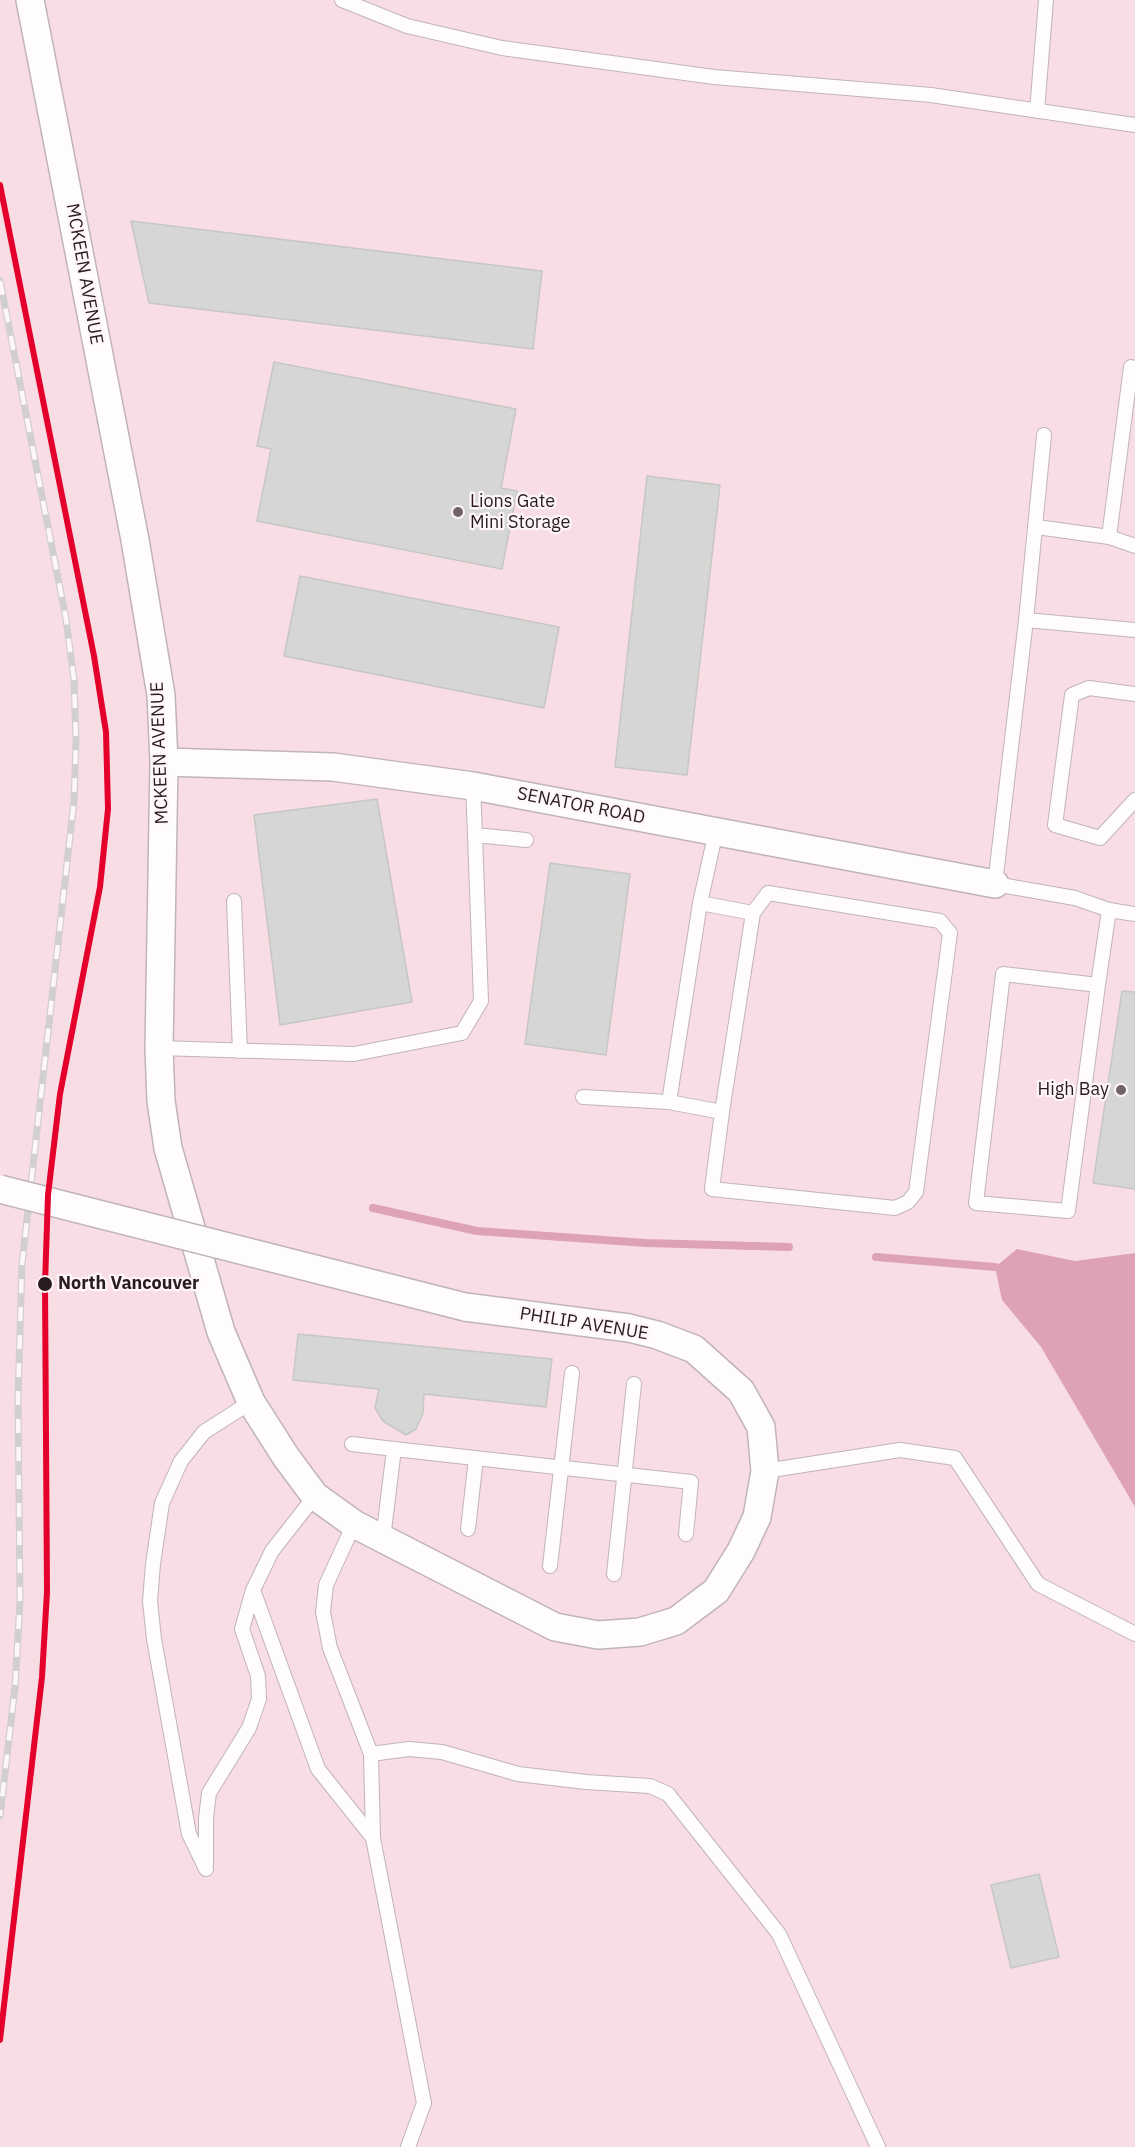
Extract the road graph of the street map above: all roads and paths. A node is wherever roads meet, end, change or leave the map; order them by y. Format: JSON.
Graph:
{"nodes":[{"id":1,"x":30,"y":0,"type":"edge"},
{"id":2,"x":342,"y":0,"type":"edge"},
{"id":3,"x":1046,"y":0,"type":"edge"},
{"id":4,"x":1037,"y":111,"type":"junction"},
{"id":5,"x":1135,"y":125,"type":"edge"},
{"id":6,"x":1135,"y":368,"type":"edge"},
{"id":7,"x":1044,"y":435,"type":"dead end"},
{"id":8,"x":1037,"y":527,"type":"junction"},
{"id":9,"x":1109,"y":537,"type":"junction"},
{"id":10,"x":1135,"y":546,"type":"edge"},
{"id":11,"x":1026,"y":620,"type":"junction"},
{"id":12,"x":1135,"y":630,"type":"edge"},
{"id":13,"x":1135,"y":694,"type":"edge"},
{"id":14,"x":164,"y":762,"type":"junction"},
{"id":15,"x":473,"y":786,"type":"junction"},
{"id":16,"x":1135,"y":800,"type":"edge"},
{"id":17,"x":716,"y":831,"type":"junction"},
{"id":18,"x":475,"y":835,"type":"junction"},
{"id":19,"x":526,"y":840,"type":"dead end"},
{"id":20,"x":994,"y":884,"type":"junction"},
{"id":21,"x":234,"y":901,"type":"dead end"},
{"id":22,"x":700,"y":903,"type":"junction"},
{"id":23,"x":1109,"y":910,"type":"junction"},
{"id":24,"x":753,"y":913,"type":"junction"},
{"id":25,"x":1135,"y":914,"type":"edge"},
{"id":26,"x":1098,"y":986,"type":"junction"},
{"id":27,"x":159,"y":1048,"type":"junction"},
{"id":28,"x":240,"y":1051,"type":"junction"},
{"id":29,"x":583,"y":1097,"type":"dead end"},
{"id":30,"x":669,"y":1102,"type":"junction"},
{"id":31,"x":722,"y":1112,"type":"junction"},
{"id":32,"x":0,"y":1189,"type":"edge"},
{"id":33,"x":572,"y":1373,"type":"dead end"},
{"id":34,"x":634,"y":1384,"type":"dead end"},
{"id":35,"x":251,"y":1402,"type":"junction"},
{"id":36,"x":352,"y":1444,"type":"dead end"},
{"id":37,"x":394,"y":1449,"type":"junction"},
{"id":38,"x":286,"y":1458,"type":"joint"},
{"id":39,"x":476,"y":1458,"type":"junction"},
{"id":40,"x":560,"y":1468,"type":"junction"},
{"id":41,"x":765,"y":1471,"type":"junction"},
{"id":42,"x":624,"y":1475,"type":"junction"},
{"id":43,"x":315,"y":1496,"type":"junction"},
{"id":44,"x":354,"y":1524,"type":"junction"},
{"id":45,"x":468,"y":1529,"type":"dead end"},
{"id":46,"x":686,"y":1534,"type":"dead end"},
{"id":47,"x":382,"y":1539,"type":"junction"},
{"id":48,"x":550,"y":1566,"type":"dead end"},
{"id":49,"x":614,"y":1574,"type":"dead end"},
{"id":50,"x":253,"y":1590,"type":"junction"},
{"id":51,"x":1135,"y":1634,"type":"edge"},
{"id":52,"x":371,"y":1754,"type":"junction"},
{"id":53,"x":373,"y":1838,"type":"junction"},
{"id":54,"x":408,"y":2147,"type":"edge"},
{"id":55,"x":878,"y":2147,"type":"edge"}],
"edges":[{"from":1,"to":14,"type":"street","name":"MCKEEN AVENUE"},
{"from":2,"to":4,"type":"lane"},
{"from":3,"to":4,"type":"lane"},
{"from":4,"to":5,"type":"lane"},
{"from":6,"to":9,"type":"lane"},
{"from":7,"to":8,"type":"lane"},
{"from":8,"to":9,"type":"lane"},
{"from":8,"to":11,"type":"lane"},
{"from":9,"to":10,"type":"lane"},
{"from":11,"to":12,"type":"lane"},
{"from":11,"to":20,"type":"lane"},
{"from":13,"to":16,"type":"lane"},
{"from":14,"to":15,"type":"street","name":"SENATOR ROAD"},
{"from":14,"to":27,"type":"street","name":"MCKEEN AVENUE"},
{"from":15,"to":17,"type":"street","name":"SENATOR ROAD"},
{"from":15,"to":18,"type":"lane"},
{"from":17,"to":20,"type":"street","name":"SENATOR ROAD"},
{"from":17,"to":22,"type":"lane"},
{"from":18,"to":19,"type":"lane"},
{"from":18,"to":28,"type":"lane"},
{"from":20,"to":23,"type":"lane"},
{"from":21,"to":28,"type":"lane"},
{"from":22,"to":24,"type":"lane"},
{"from":22,"to":30,"type":"lane"},
{"from":23,"to":25,"type":"lane"},
{"from":23,"to":26,"type":"lane"},
{"from":24,"to":31,"type":"lane"},
{"from":24,"to":31,"type":"lane"},
{"from":26,"to":26,"type":"lane"},
{"from":27,"to":28,"type":"lane"},
{"from":27,"to":35,"type":"street","name":"MCKEEN AVENUE"},
{"from":29,"to":30,"type":"lane"},
{"from":30,"to":31,"type":"lane"},
{"from":32,"to":41,"type":"street","name":"PHILIP AVENUE","bridge":true},
{"from":33,"to":40,"type":"lane"},
{"from":34,"to":42,"type":"lane"},
{"from":35,"to":38,"type":"street","name":"MCKEEN AVENUE"},
{"from":35,"to":50,"type":"lane"},
{"from":36,"to":37,"type":"lane"},
{"from":37,"to":39,"type":"lane"},
{"from":37,"to":47,"type":"lane"},
{"from":38,"to":43,"type":"street","name":"PHILIP AVENUE"},
{"from":39,"to":40,"type":"lane"},
{"from":39,"to":45,"type":"lane"},
{"from":40,"to":42,"type":"lane"},
{"from":40,"to":48,"type":"lane"},
{"from":41,"to":47,"type":"street","name":"PHILIP AVENUE"},
{"from":41,"to":51,"type":"lane"},
{"from":42,"to":46,"type":"lane"},
{"from":42,"to":49,"type":"lane"},
{"from":43,"to":44,"type":"street","name":"PHILIP AVENUE"},
{"from":43,"to":50,"type":"lane"},
{"from":44,"to":47,"type":"street","name":"PHILIP AVENUE"},
{"from":44,"to":52,"type":"lane"},
{"from":50,"to":53,"type":"lane"},
{"from":52,"to":53,"type":"lane"},
{"from":52,"to":55,"type":"lane"},
{"from":53,"to":54,"type":"lane"}]}
